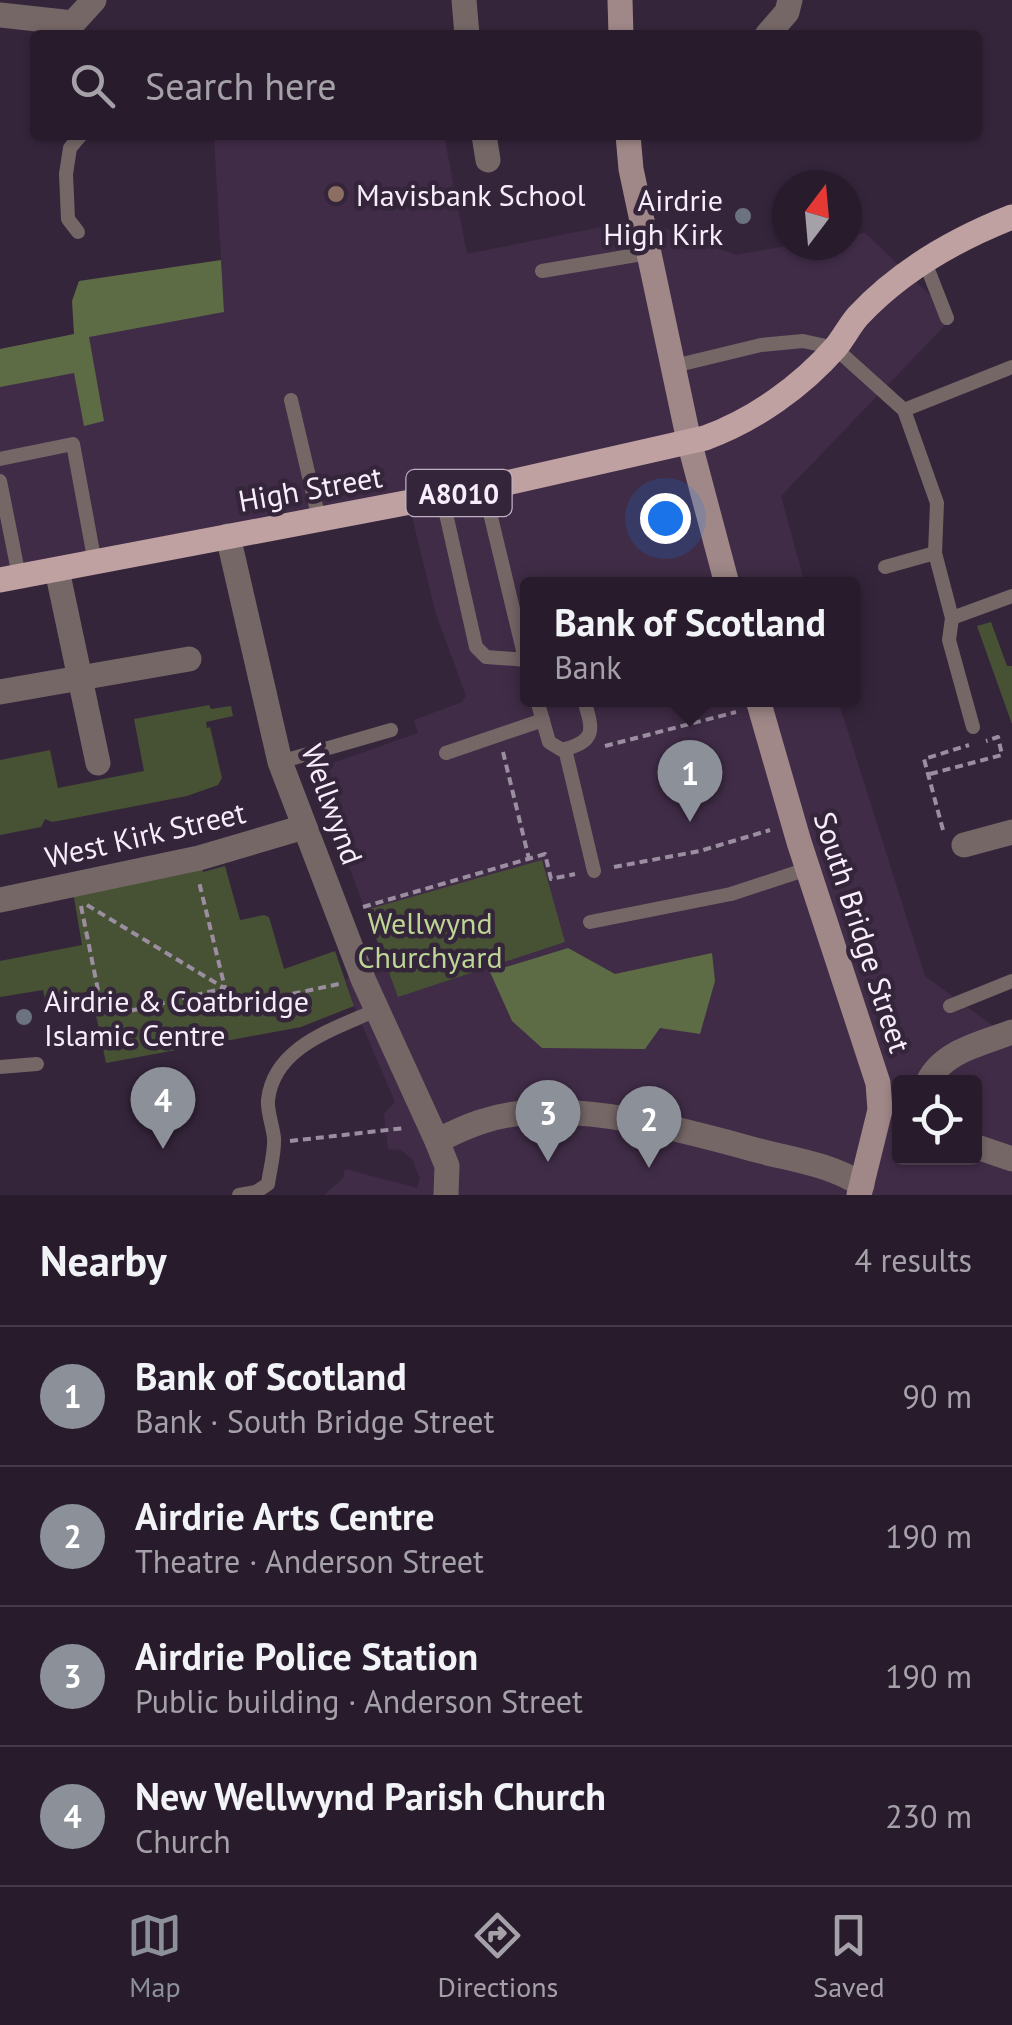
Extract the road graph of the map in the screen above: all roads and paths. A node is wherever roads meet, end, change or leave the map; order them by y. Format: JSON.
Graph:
{"nodes":[{"id":1,"x":94,"y":0,"type":"edge"},
{"id":2,"x":464,"y":0,"type":"edge"},
{"id":3,"x":620,"y":0,"type":"edge"},
{"id":4,"x":790,"y":0,"type":"edge"},
{"id":5,"x":0,"y":15,"type":"edge"},
{"id":6,"x":74,"y":29,"type":"edge"},
{"id":7,"x":467,"y":30,"type":"edge"},
{"id":8,"x":622,"y":30,"type":"edge"},
{"id":9,"x":772,"y":30,"type":"edge"},
{"id":10,"x":77,"y":140,"type":"edge"},
{"id":11,"x":628,"y":140,"type":"edge"},
{"id":12,"x":1012,"y":217,"type":"edge"},
{"id":13,"x":78,"y":232,"type":"dead end"},
{"id":14,"x":648,"y":253,"type":"junction"},
{"id":15,"x":925,"y":262,"type":"junction"},
{"id":16,"x":542,"y":271,"type":"dead end"},
{"id":17,"x":947,"y":318,"type":"dead end"},
{"id":18,"x":835,"y":348,"type":"junction"},
{"id":19,"x":674,"y":366,"type":"junction"},
{"id":20,"x":1012,"y":367,"type":"edge"},
{"id":21,"x":291,"y":400,"type":"dead end"},
{"id":22,"x":904,"y":410,"type":"junction"},
{"id":23,"x":688,"y":441,"type":"junction"},
{"id":24,"x":0,"y":459,"type":"edge"},
{"id":25,"x":0,"y":481,"type":"edge"},
{"id":26,"x":484,"y":488,"type":"junction"},
{"id":27,"x":442,"y":496,"type":"junction"},
{"id":28,"x":320,"y":519,"type":"junction"},
{"id":29,"x":228,"y":536,"type":"junction"},
{"id":30,"x":935,"y":553,"type":"junction"},
{"id":31,"x":95,"y":563,"type":"junction"},
{"id":32,"x":886,"y":566,"type":"dead end"},
{"id":33,"x":58,"y":570,"type":"junction"},
{"id":34,"x":725,"y":577,"type":"edge"},
{"id":35,"x":10,"y":578,"type":"edge"},
{"id":36,"x":1012,"y":596,"type":"edge"},
{"id":37,"x":952,"y":618,"type":"junction"},
{"id":38,"x":520,"y":638,"type":"edge"},
{"id":39,"x":189,"y":659,"type":"dead end"},
{"id":40,"x":520,"y":662,"type":"edge"},
{"id":41,"x":81,"y":676,"type":"junction"},
{"id":42,"x":0,"y":692,"type":"edge"},
{"id":43,"x":539,"y":707,"type":"edge"},
{"id":44,"x":586,"y":707,"type":"edge"},
{"id":45,"x":742,"y":707,"type":"edge"},
{"id":46,"x":760,"y":707,"type":"edge"},
{"id":47,"x":543,"y":720,"type":"junction"},
{"id":48,"x":973,"y":727,"type":"joint"},
{"id":49,"x":391,"y":730,"type":"dead end"},
{"id":50,"x":589,"y":737,"type":"junction"},
{"id":51,"x":987,"y":740,"type":"dead end"},
{"id":52,"x":565,"y":749,"type":"junction"},
{"id":53,"x":446,"y":753,"type":"dead end"},
{"id":54,"x":280,"y":762,"type":"junction"},
{"id":55,"x":98,"y":763,"type":"dead end"},
{"id":56,"x":506,"y":766,"type":"dead end"},
{"id":57,"x":928,"y":774,"type":"junction"},
{"id":58,"x":793,"y":823,"type":"junction"},
{"id":59,"x":304,"y":828,"type":"junction"},
{"id":60,"x":1012,"y":832,"type":"edge"},
{"id":61,"x":964,"y":844,"type":"joint"},
{"id":62,"x":529,"y":858,"type":"junction"},
{"id":63,"x":194,"y":859,"type":"junction"},
{"id":64,"x":808,"y":868,"type":"junction"},
{"id":65,"x":594,"y":870,"type":"junction"},
{"id":66,"x":0,"y":900,"type":"edge"},
{"id":67,"x":339,"y":914,"type":"junction"},
{"id":68,"x":590,"y":922,"type":"dead end"},
{"id":69,"x":363,"y":980,"type":"junction"},
{"id":70,"x":1012,"y":981,"type":"edge"},
{"id":71,"x":225,"y":988,"type":"junction"},
{"id":72,"x":99,"y":995,"type":"junction"},
{"id":73,"x":81,"y":999,"type":"dead end"},
{"id":74,"x":950,"y":1006,"type":"dead end"},
{"id":75,"x":376,"y":1010,"type":"junction"},
{"id":76,"x":1012,"y":1032,"type":"edge"},
{"id":77,"x":38,"y":1064,"type":"dead end"},
{"id":78,"x":0,"y":1068,"type":"edge"},
{"id":79,"x":932,"y":1075,"type":"edge"},
{"id":80,"x":890,"y":1114,"type":"edge"},
{"id":81,"x":434,"y":1133,"type":"junction"},
{"id":82,"x":296,"y":1140,"type":"dead end"},
{"id":83,"x":982,"y":1149,"type":"edge"},
{"id":84,"x":1012,"y":1160,"type":"edge"},
{"id":85,"x":860,"y":1190,"type":"edge"},
{"id":86,"x":239,"y":1195,"type":"edge"},
{"id":87,"x":446,"y":1195,"type":"edge"}],
"edges":[{"from":1,"to":6,"type":"street"},
{"from":2,"to":7,"type":"street"},
{"from":3,"to":8,"type":"main road"},
{"from":4,"to":9,"type":"street"},
{"from":5,"to":6,"type":"street"},
{"from":10,"to":13,"type":"lane"},
{"from":11,"to":14,"type":"main road"},
{"from":12,"to":15,"type":"main road","number":"A8010"},
{"from":14,"to":16,"type":"lane"},
{"from":14,"to":19,"type":"main road"},
{"from":15,"to":17,"type":"lane"},
{"from":15,"to":18,"type":"main road","number":"A8010"},
{"from":18,"to":19,"type":"lane"},
{"from":18,"to":22,"type":"lane"},
{"from":18,"to":23,"type":"main road","number":"A8010"},
{"from":19,"to":23,"type":"main road"},
{"from":20,"to":22,"type":"lane"},
{"from":21,"to":28,"type":"lane"},
{"from":22,"to":30,"type":"lane"},
{"from":23,"to":26,"type":"main road","name":"High Street","number":"A8010"},
{"from":23,"to":34,"type":"main road"},
{"from":24,"to":31,"type":"lane"},
{"from":25,"to":35,"type":"lane"},
{"from":26,"to":27,"type":"main road","name":"High Street","number":"A8010"},
{"from":26,"to":38,"type":"lane"},
{"from":27,"to":28,"type":"main road","name":"High Street","number":"A8010"},
{"from":27,"to":40,"type":"lane"},
{"from":28,"to":29,"type":"main road","name":"High Street","number":"A8010"},
{"from":29,"to":31,"type":"main road","name":"High Street","number":"A8010"},
{"from":29,"to":54,"type":"street","name":"Wellwynd"},
{"from":30,"to":32,"type":"lane"},
{"from":30,"to":37,"type":"lane"},
{"from":31,"to":33,"type":"main road","name":"High Street","number":"A8010"},
{"from":33,"to":35,"type":"main road","name":"High Street","number":"A8010"},
{"from":33,"to":41,"type":"street"},
{"from":36,"to":37,"type":"lane"},
{"from":37,"to":48,"type":"lane"},
{"from":39,"to":41,"type":"street"},
{"from":41,"to":42,"type":"street"},
{"from":41,"to":55,"type":"street"},
{"from":43,"to":47,"type":"lane"},
{"from":44,"to":50,"type":"lane"},
{"from":45,"to":50,"type":"path"},
{"from":46,"to":58,"type":"main road","name":"South Bridge Street"},
{"from":47,"to":52,"type":"lane"},
{"from":47,"to":53,"type":"lane"},
{"from":48,"to":57,"type":"path"},
{"from":49,"to":54,"type":"lane"},
{"from":50,"to":52,"type":"lane"},
{"from":51,"to":57,"type":"path"},
{"from":52,"to":65,"type":"lane"},
{"from":54,"to":59,"type":"street","name":"Wellwynd"},
{"from":56,"to":62,"type":"path"},
{"from":57,"to":61,"type":"path"},
{"from":58,"to":64,"type":"main road","name":"South Bridge Street"},
{"from":58,"to":65,"type":"path"},
{"from":59,"to":63,"type":"street","name":"West Kirk Street"},
{"from":59,"to":67,"type":"street","name":"Wellwynd"},
{"from":60,"to":61,"type":"street"},
{"from":62,"to":65,"type":"path"},
{"from":62,"to":67,"type":"path"},
{"from":63,"to":66,"type":"street","name":"West Kirk Street"},
{"from":63,"to":71,"type":"path"},
{"from":64,"to":68,"type":"lane"},
{"from":64,"to":80,"type":"main road","name":"South Bridge Street"},
{"from":67,"to":69,"type":"street","name":"Wellwynd"},
{"from":69,"to":71,"type":"path"},
{"from":69,"to":75,"type":"street","name":"Wellwynd"},
{"from":70,"to":74,"type":"lane"},
{"from":71,"to":72,"type":"path"},
{"from":71,"to":72,"type":"path"},
{"from":72,"to":73,"type":"path"},
{"from":75,"to":81,"type":"street","name":"Wellwynd"},
{"from":75,"to":86,"type":"lane"},
{"from":76,"to":79,"type":"street"},
{"from":77,"to":78,"type":"lane"},
{"from":80,"to":85,"type":"main road","name":"South Bridge Street"},
{"from":81,"to":82,"type":"path"},
{"from":81,"to":85,"type":"street"},
{"from":81,"to":87,"type":"street","name":"Wellwynd"},
{"from":83,"to":84,"type":"street"}]}
